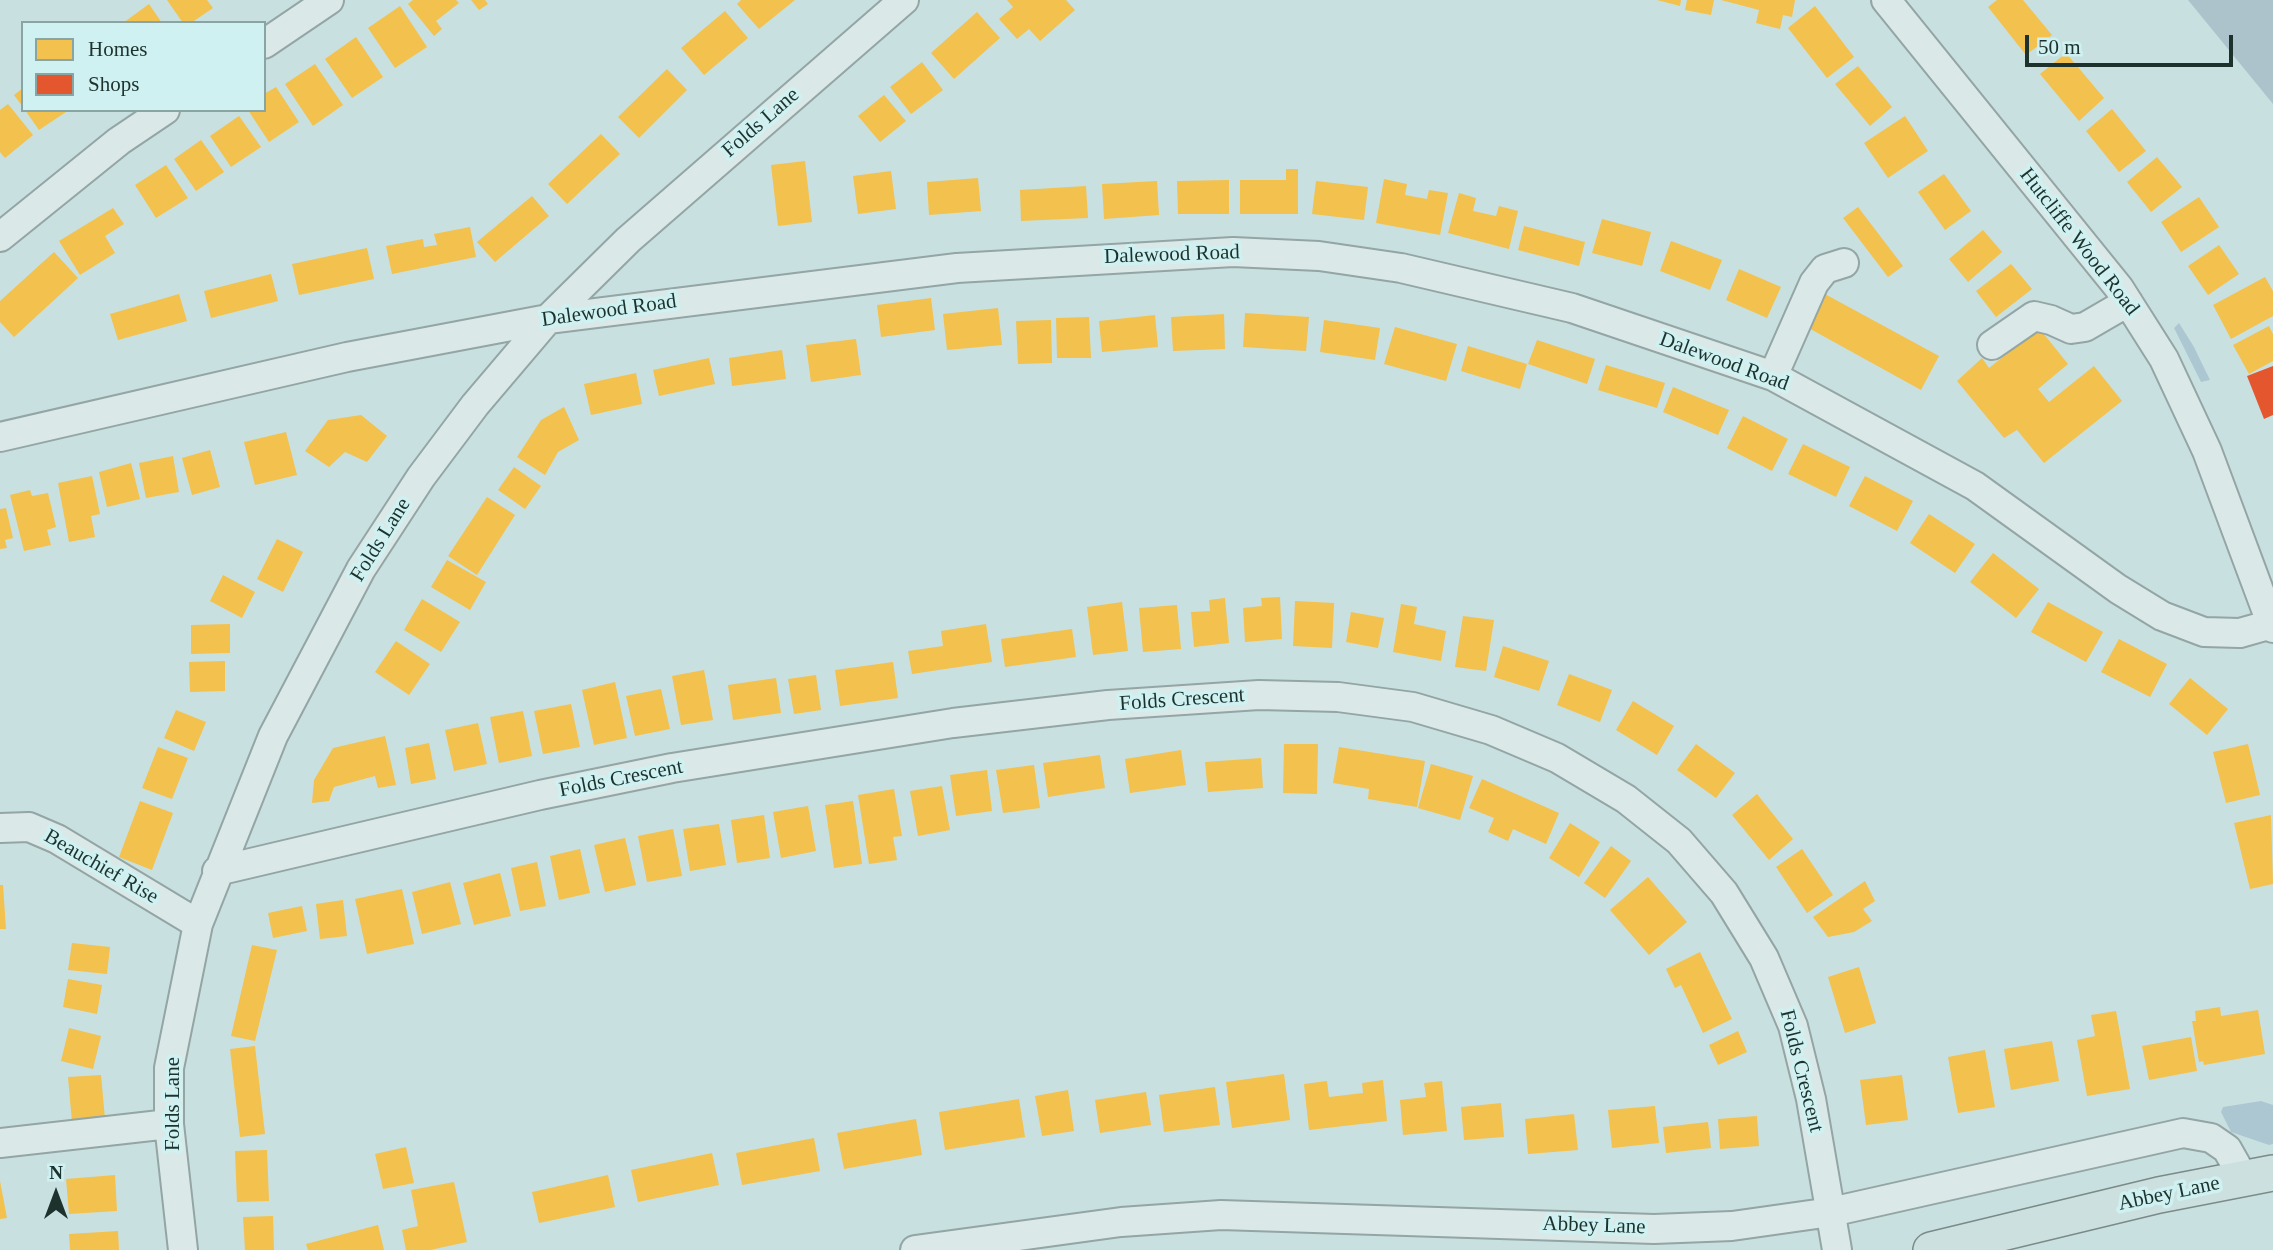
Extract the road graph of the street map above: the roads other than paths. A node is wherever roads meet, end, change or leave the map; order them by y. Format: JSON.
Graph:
{"nodes":[{"id":1,"x":329,"y":0,"type":"edge"},
{"id":2,"x":904,"y":0,"type":"edge"},
{"id":3,"x":1886,"y":0,"type":"edge"},
{"id":4,"x":266,"y":43,"type":"edge"},
{"id":5,"x":163,"y":112,"type":"edge"},
{"id":6,"x":0,"y":237,"type":"edge"},
{"id":7,"x":1844,"y":263,"type":"dead end"},
{"id":8,"x":2128,"y":302,"type":"junction"},
{"id":9,"x":548,"y":319,"type":"junction"},
{"id":10,"x":1992,"y":345,"type":"dead end"},
{"id":11,"x":1773,"y":376,"type":"junction"},
{"id":12,"x":0,"y":437,"type":"edge"},
{"id":13,"x":2272,"y":626,"type":"edge"},
{"id":14,"x":0,"y":828,"type":"edge"},
{"id":15,"x":217,"y":871,"type":"junction"},
{"id":16,"x":198,"y":924,"type":"junction"},
{"id":17,"x":169,"y":1124,"type":"junction"},
{"id":18,"x":0,"y":1143,"type":"edge"},
{"id":19,"x":2258,"y":1176,"type":"edge"},
{"id":20,"x":1831,"y":1212,"type":"junction"},
{"id":21,"x":183,"y":1250,"type":"edge"},
{"id":22,"x":915,"y":1250,"type":"edge"},
{"id":23,"x":1837,"y":1250,"type":"edge"},
{"id":24,"x":1931,"y":1250,"type":"edge"}],
"edges":[{"from":1,"to":4,"type":"street"},
{"from":2,"to":9,"type":"street","name":"Folds Lane"},
{"from":3,"to":8,"type":"street","name":"Hutcliffe Wood Road"},
{"from":5,"to":6,"type":"street"},
{"from":7,"to":11,"type":"street"},
{"from":8,"to":10,"type":"street"},
{"from":8,"to":13,"type":"street","name":"Hutcliffe Wood Road"},
{"from":9,"to":11,"type":"street","name":"Dalewood Road"},
{"from":9,"to":12,"type":"street","name":"Dalewood Road"},
{"from":9,"to":15,"type":"street","name":"Folds Lane"},
{"from":11,"to":13,"type":"street","name":"Dalewood Road"},
{"from":14,"to":16,"type":"street","name":"Beauchief Rise"},
{"from":15,"to":16,"type":"street","name":"Folds Lane"},
{"from":15,"to":20,"type":"street","name":"Folds Crescent"},
{"from":16,"to":17,"type":"street","name":"Folds Lane"},
{"from":17,"to":18,"type":"street"},
{"from":17,"to":21,"type":"street","name":"Folds Lane"},
{"from":19,"to":20,"type":"street","name":"Abbey Lane"},
{"from":19,"to":24,"type":"main road","name":"Abbey Lane"},
{"from":20,"to":22,"type":"street","name":"Abbey Lane"},
{"from":20,"to":23,"type":"street","name":"Folds Crescent"}]}
